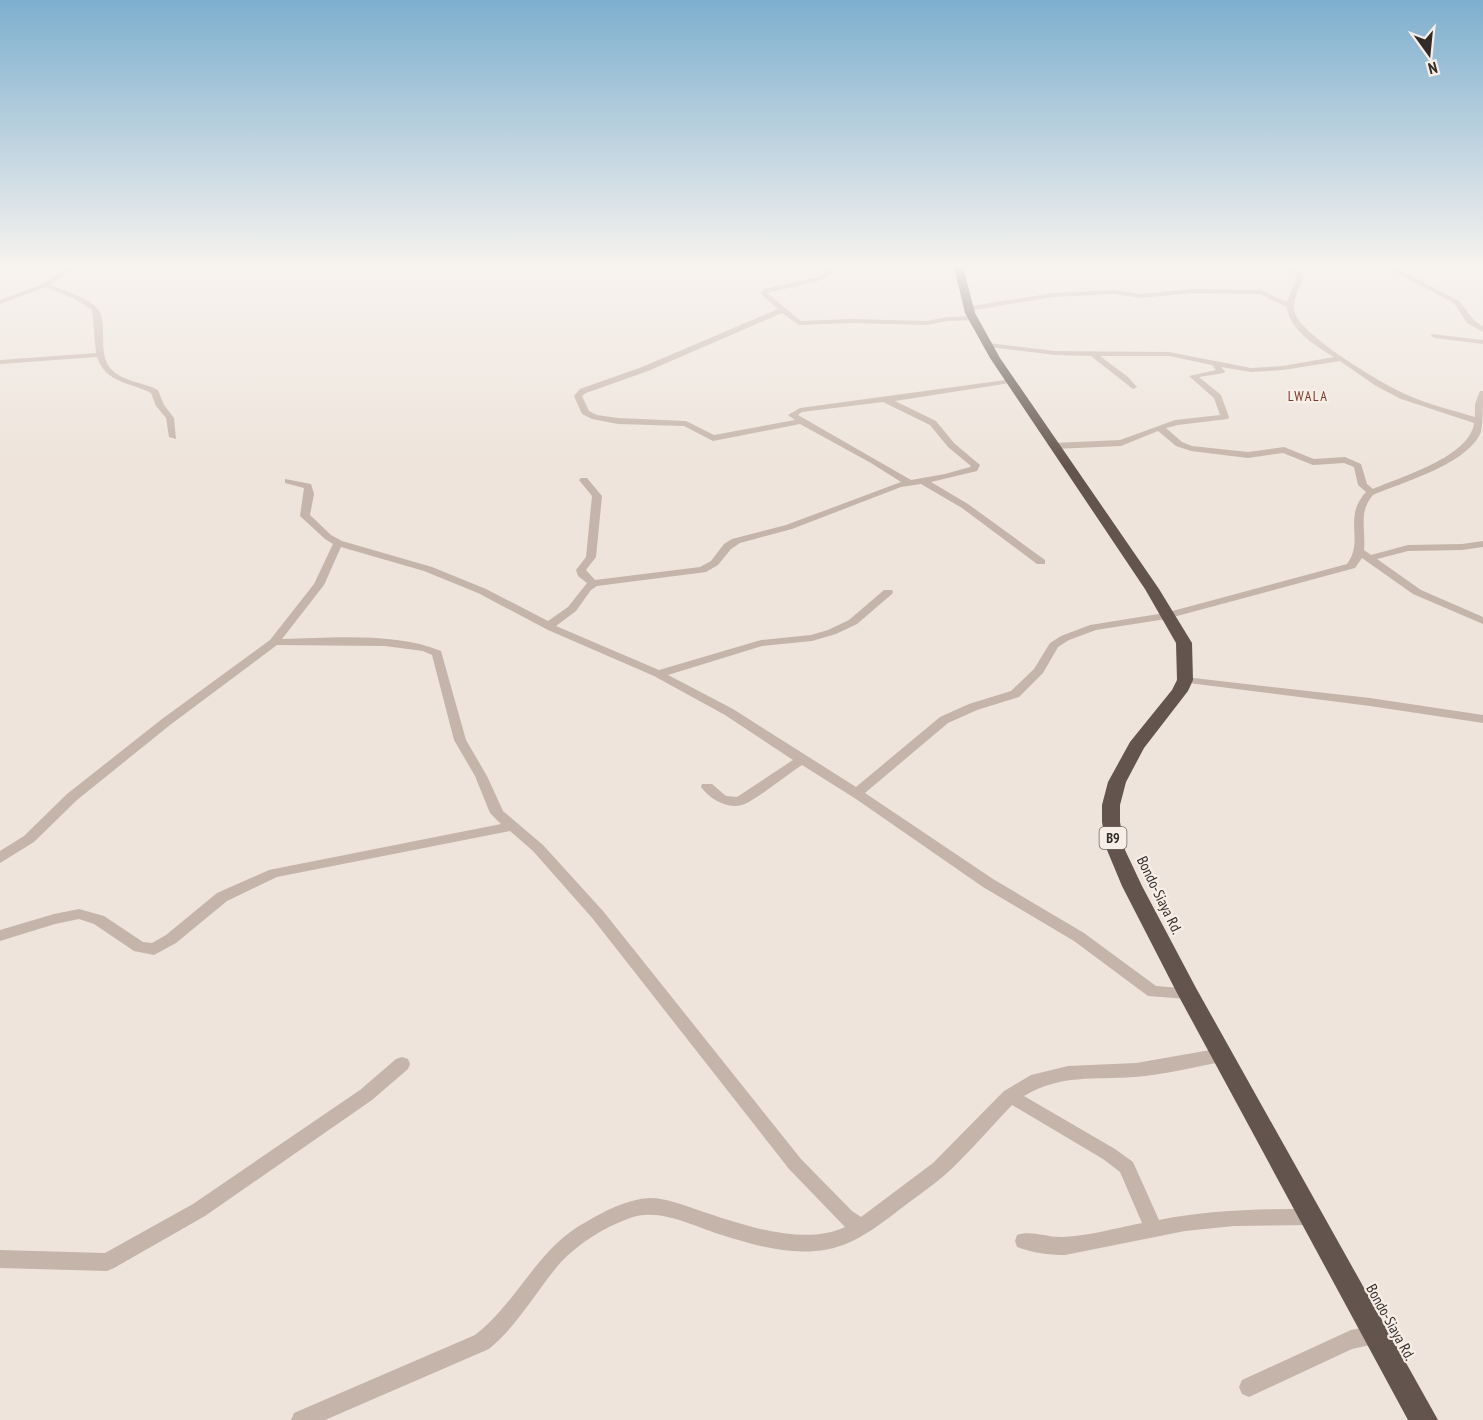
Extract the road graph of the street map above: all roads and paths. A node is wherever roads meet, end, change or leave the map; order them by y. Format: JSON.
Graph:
{"nodes":[{"id":1,"x":99,"y":333,"type":"edge"},
{"id":2,"x":728,"y":333,"type":"edge"},
{"id":3,"x":982,"y":333,"type":"edge"},
{"id":4,"x":1307,"y":333,"type":"edge"},
{"id":5,"x":1435,"y":336,"type":"dead end"},
{"id":6,"x":1483,"y":342,"type":"edge"},
{"id":7,"x":988,"y":345,"type":"junction"},
{"id":8,"x":1090,"y":352,"type":"junction"},
{"id":9,"x":100,"y":356,"type":"junction"},
{"id":10,"x":1341,"y":358,"type":"junction"},
{"id":11,"x":0,"y":362,"type":"edge"},
{"id":12,"x":1211,"y":362,"type":"junction"},
{"id":13,"x":1010,"y":381,"type":"junction"},
{"id":14,"x":1133,"y":387,"type":"dead end"},
{"id":15,"x":1483,"y":393,"type":"edge"},
{"id":16,"x":887,"y":399,"type":"junction"},
{"id":17,"x":800,"y":422,"type":"junction"},
{"id":18,"x":1480,"y":423,"type":"edge"},
{"id":19,"x":1161,"y":428,"type":"junction"},
{"id":20,"x":173,"y":436,"type":"dead end"},
{"id":21,"x":1054,"y":446,"type":"junction"},
{"id":22,"x":584,"y":480,"type":"dead end"},
{"id":23,"x":288,"y":481,"type":"dead end"},
{"id":24,"x":922,"y":481,"type":"junction"},
{"id":25,"x":909,"y":483,"type":"junction"},
{"id":26,"x":1371,"y":492,"type":"junction"},
{"id":27,"x":338,"y":543,"type":"junction"},
{"id":28,"x":1483,"y":544,"type":"edge"},
{"id":29,"x":1359,"y":550,"type":"junction"},
{"id":30,"x":1371,"y":558,"type":"junction"},
{"id":31,"x":1041,"y":562,"type":"dead end"},
{"id":32,"x":593,"y":584,"type":"junction"},
{"id":33,"x":888,"y":592,"type":"dead end"},
{"id":34,"x":1166,"y":616,"type":"junction"},
{"id":35,"x":1483,"y":621,"type":"edge"},
{"id":36,"x":549,"y":626,"type":"junction"},
{"id":37,"x":274,"y":642,"type":"junction"},
{"id":38,"x":658,"y":674,"type":"junction"},
{"id":39,"x":1185,"y":680,"type":"junction"},
{"id":40,"x":1483,"y":719,"type":"edge"},
{"id":41,"x":801,"y":760,"type":"junction"},
{"id":42,"x":707,"y":788,"type":"dead end"},
{"id":43,"x":857,"y":793,"type":"junction"},
{"id":44,"x":512,"y":826,"type":"junction"},
{"id":45,"x":0,"y":858,"type":"edge"},
{"id":46,"x":0,"y":936,"type":"edge"},
{"id":47,"x":1188,"y":993,"type":"junction"},
{"id":48,"x":1222,"y":1055,"type":"junction"},
{"id":49,"x":402,"y":1064,"type":"dead end"},
{"id":50,"x":1010,"y":1096,"type":"junction"},
{"id":51,"x":1311,"y":1217,"type":"junction"},
{"id":52,"x":861,"y":1228,"type":"junction"},
{"id":53,"x":1153,"y":1228,"type":"junction"},
{"id":54,"x":1024,"y":1241,"type":"dead end"},
{"id":55,"x":0,"y":1259,"type":"edge"},
{"id":56,"x":1377,"y":1335,"type":"junction"},
{"id":57,"x":1249,"y":1387,"type":"dead end"},
{"id":58,"x":301,"y":1420,"type":"edge"},
{"id":59,"x":1424,"y":1420,"type":"edge"}],
"edges":[{"from":1,"to":9,"type":"street"},
{"from":2,"to":17,"type":"street"},
{"from":3,"to":7,"type":"highway"},
{"from":4,"to":10,"type":"street"},
{"from":5,"to":6,"type":"street"},
{"from":7,"to":8,"type":"street"},
{"from":7,"to":13,"type":"highway"},
{"from":8,"to":12,"type":"street"},
{"from":8,"to":14,"type":"street"},
{"from":9,"to":11,"type":"street"},
{"from":9,"to":20,"type":"street"},
{"from":10,"to":12,"type":"street"},
{"from":10,"to":18,"type":"street"},
{"from":12,"to":19,"type":"street"},
{"from":13,"to":16,"type":"street"},
{"from":13,"to":21,"type":"highway"},
{"from":15,"to":18,"type":"street"},
{"from":16,"to":17,"type":"street"},
{"from":16,"to":24,"type":"street"},
{"from":17,"to":25,"type":"street"},
{"from":18,"to":26,"type":"street"},
{"from":19,"to":21,"type":"street"},
{"from":19,"to":26,"type":"street"},
{"from":21,"to":34,"type":"highway"},
{"from":22,"to":32,"type":"street"},
{"from":23,"to":27,"type":"street"},
{"from":24,"to":25,"type":"street"},
{"from":24,"to":31,"type":"street"},
{"from":25,"to":32,"type":"street"},
{"from":26,"to":29,"type":"street"},
{"from":27,"to":36,"type":"street"},
{"from":27,"to":37,"type":"street"},
{"from":28,"to":30,"type":"street"},
{"from":29,"to":30,"type":"street"},
{"from":29,"to":34,"type":"street"},
{"from":30,"to":35,"type":"street"},
{"from":32,"to":36,"type":"street"},
{"from":33,"to":38,"type":"street"},
{"from":34,"to":39,"type":"highway"},
{"from":34,"to":43,"type":"street"},
{"from":36,"to":38,"type":"street"},
{"from":37,"to":44,"type":"street"},
{"from":37,"to":45,"type":"street"},
{"from":38,"to":41,"type":"street"},
{"from":39,"to":40,"type":"street"},
{"from":39,"to":47,"type":"highway","name":"Bondo-Siaya Rd.","number":"B9"},
{"from":41,"to":42,"type":"street"},
{"from":41,"to":43,"type":"street"},
{"from":43,"to":47,"type":"street"},
{"from":44,"to":46,"type":"street"},
{"from":44,"to":52,"type":"street"},
{"from":47,"to":48,"type":"highway","name":"Bondo-Siaya Rd.","number":"B9"},
{"from":48,"to":50,"type":"street"},
{"from":48,"to":51,"type":"highway","name":"Bondo-Siaya Rd.","number":"B9"},
{"from":49,"to":55,"type":"street"},
{"from":50,"to":52,"type":"street"},
{"from":50,"to":53,"type":"street"},
{"from":51,"to":53,"type":"street"},
{"from":51,"to":56,"type":"highway","name":"Bondo-Siaya Rd.","number":"B9"},
{"from":52,"to":58,"type":"street"},
{"from":53,"to":54,"type":"street"},
{"from":56,"to":57,"type":"street"},
{"from":56,"to":59,"type":"highway","name":"Bondo-Siaya Rd.","number":"B9"}]}
